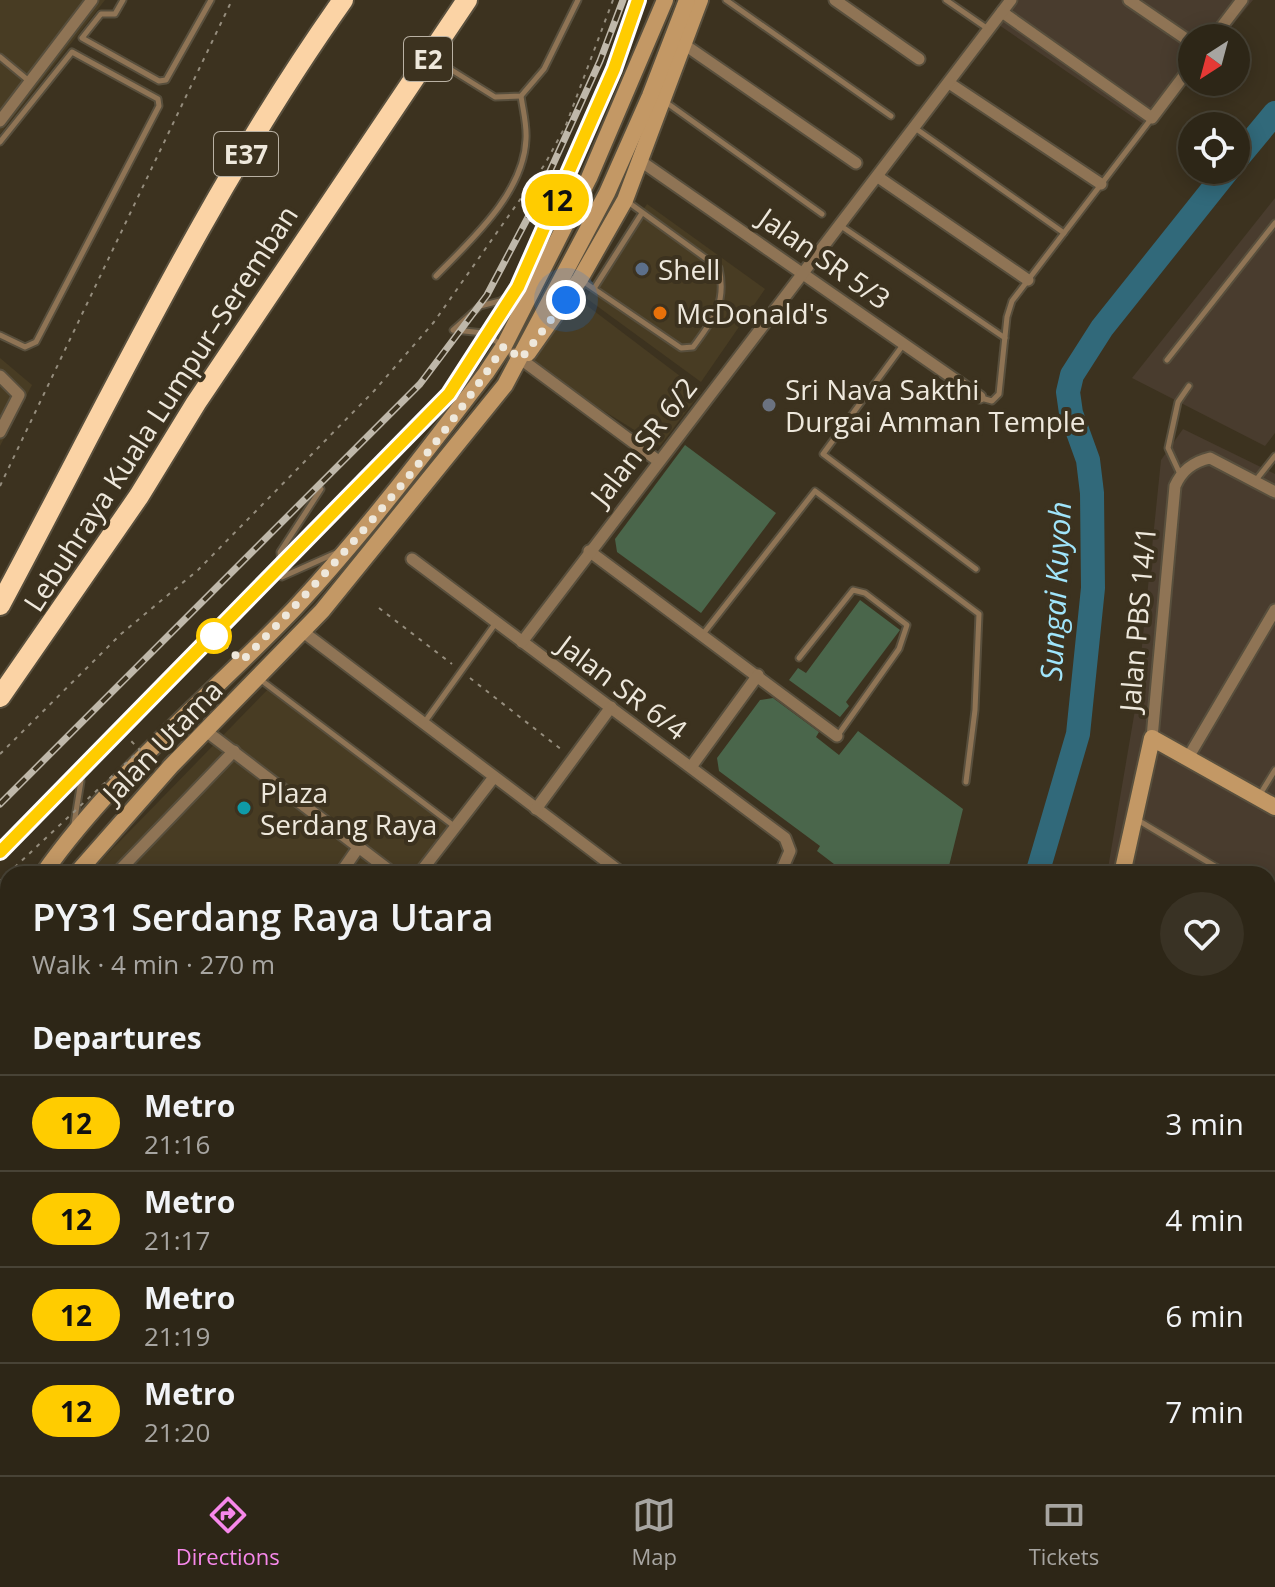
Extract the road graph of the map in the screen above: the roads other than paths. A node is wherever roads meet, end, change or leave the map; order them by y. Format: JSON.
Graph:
{"nodes":[{"id":1,"x":92,"y":0,"type":"edge"},
{"id":2,"x":123,"y":0,"type":"edge"},
{"id":3,"x":211,"y":0,"type":"edge"},
{"id":4,"x":342,"y":0,"type":"edge"},
{"id":5,"x":467,"y":0,"type":"edge"},
{"id":6,"x":578,"y":0,"type":"edge"},
{"id":7,"x":665,"y":0,"type":"edge"},
{"id":8,"x":687,"y":0,"type":"edge"},
{"id":9,"x":700,"y":0,"type":"edge"},
{"id":10,"x":726,"y":0,"type":"edge"},
{"id":11,"x":835,"y":0,"type":"edge"},
{"id":12,"x":946,"y":0,"type":"edge"},
{"id":13,"x":1011,"y":0,"type":"edge"},
{"id":14,"x":1129,"y":0,"type":"edge"},
{"id":15,"x":1242,"y":0,"type":"edge"},
{"id":16,"x":1002,"y":12,"type":"junction"},
{"id":17,"x":1224,"y":24,"type":"edge"},
{"id":18,"x":68,"y":30,"type":"junction"},
{"id":19,"x":989,"y":30,"type":"junction"},
{"id":20,"x":1178,"y":33,"type":"edge"},
{"id":21,"x":82,"y":38,"type":"junction"},
{"id":22,"x":682,"y":43,"type":"junction"},
{"id":23,"x":0,"y":57,"type":"edge"},
{"id":24,"x":429,"y":57,"type":"junction"},
{"id":25,"x":919,"y":59,"type":"dead end"},
{"id":26,"x":30,"y":82,"type":"junction"},
{"id":27,"x":949,"y":83,"type":"junction"},
{"id":28,"x":1178,"y":84,"type":"edge"},
{"id":29,"x":521,"y":96,"type":"junction"},
{"id":30,"x":662,"y":100,"type":"junction"},
{"id":31,"x":891,"y":116,"type":"dead end"},
{"id":32,"x":1152,"y":118,"type":"junction"},
{"id":33,"x":0,"y":121,"type":"edge"},
{"id":34,"x":915,"y":128,"type":"junction"},
{"id":35,"x":0,"y":142,"type":"edge"},
{"id":36,"x":642,"y":162,"type":"junction"},
{"id":37,"x":856,"y":163,"type":"dead end"},
{"id":38,"x":878,"y":177,"type":"junction"},
{"id":39,"x":1101,"y":184,"type":"junction"},
{"id":40,"x":625,"y":200,"type":"junction"},
{"id":41,"x":642,"y":213,"type":"junction"},
{"id":42,"x":822,"y":214,"type":"dead end"},
{"id":43,"x":1275,"y":223,"type":"edge"},
{"id":44,"x":841,"y":226,"type":"junction"},
{"id":45,"x":1064,"y":233,"type":"junction"},
{"id":46,"x":805,"y":273,"type":"junction"},
{"id":47,"x":539,"y":274,"type":"junction"},
{"id":48,"x":436,"y":276,"type":"dead end"},
{"id":49,"x":1028,"y":280,"type":"junction"},
{"id":50,"x":588,"y":283,"type":"junction"},
{"id":51,"x":0,"y":335,"type":"edge"},
{"id":52,"x":1005,"y":338,"type":"junction"},
{"id":53,"x":905,"y":342,"type":"junction"},
{"id":54,"x":504,"y":346,"type":"junction"},
{"id":55,"x":521,"y":359,"type":"junction"},
{"id":56,"x":1167,"y":360,"type":"dead end"},
{"id":57,"x":0,"y":376,"type":"edge"},
{"id":58,"x":1189,"y":386,"type":"dead end"},
{"id":59,"x":980,"y":397,"type":"joint"},
{"id":60,"x":0,"y":432,"type":"edge"},
{"id":61,"x":1275,"y":456,"type":"edge"},
{"id":62,"x":657,"y":460,"type":"junction"},
{"id":63,"x":1180,"y":475,"type":"junction"},
{"id":64,"x":1256,"y":480,"type":"junction"},
{"id":65,"x":321,"y":489,"type":"dead end"},
{"id":66,"x":1274,"y":489,"type":"edge"},
{"id":67,"x":345,"y":550,"type":"junction"},
{"id":68,"x":589,"y":551,"type":"junction"},
{"id":69,"x":412,"y":559,"type":"dead end"},
{"id":70,"x":976,"y":569,"type":"dead end"},
{"id":71,"x":0,"y":605,"type":"edge"},
{"id":72,"x":1275,"y":610,"type":"edge"},
{"id":73,"x":496,"y":622,"type":"junction"},
{"id":74,"x":302,"y":631,"type":"junction"},
{"id":75,"x":703,"y":635,"type":"junction"},
{"id":76,"x":522,"y":642,"type":"junction"},
{"id":77,"x":799,"y":658,"type":"dead end"},
{"id":78,"x":758,"y":675,"type":"junction"},
{"id":79,"x":259,"y":678,"type":"junction"},
{"id":80,"x":0,"y":697,"type":"edge"},
{"id":81,"x":611,"y":707,"type":"junction"},
{"id":82,"x":424,"y":724,"type":"junction"},
{"id":83,"x":206,"y":731,"type":"junction"},
{"id":84,"x":837,"y":736,"type":"joint"},
{"id":85,"x":1152,"y":738,"type":"junction"},
{"id":86,"x":234,"y":751,"type":"junction"},
{"id":87,"x":1189,"y":756,"type":"junction"},
{"id":88,"x":691,"y":767,"type":"junction"},
{"id":89,"x":1275,"y":770,"type":"edge"},
{"id":90,"x":494,"y":777,"type":"junction"},
{"id":91,"x":81,"y":781,"type":"dead end"},
{"id":92,"x":966,"y":782,"type":"dead end"},
{"id":93,"x":1259,"y":797,"type":"junction"},
{"id":94,"x":1275,"y":807,"type":"edge"},
{"id":95,"x":536,"y":809,"type":"junction"},
{"id":96,"x":1135,"y":819,"type":"junction"},
{"id":97,"x":455,"y":827,"type":"junction"},
{"id":98,"x":70,"y":836,"type":"junction"},
{"id":99,"x":358,"y":848,"type":"junction"},
{"id":100,"x":49,"y":866,"type":"edge"},
{"id":101,"x":82,"y":866,"type":"edge"},
{"id":102,"x":124,"y":866,"type":"edge"},
{"id":103,"x":346,"y":866,"type":"edge"},
{"id":104,"x":383,"y":866,"type":"edge"},
{"id":105,"x":425,"y":866,"type":"edge"},
{"id":106,"x":603,"y":866,"type":"edge"},
{"id":107,"x":785,"y":866,"type":"edge"},
{"id":108,"x":1124,"y":866,"type":"edge"},
{"id":109,"x":1214,"y":866,"type":"edge"}],
"edges":[{"from":1,"to":18,"type":"street"},
{"from":2,"to":21,"type":"lane"},
{"from":3,"to":21,"type":"lane"},
{"from":4,"to":71,"type":"highway","name":"Lebuhraya Kuala Lumpur–Seremban","number":"E37"},
{"from":5,"to":24,"type":"highway","number":"E2"},
{"from":6,"to":29,"type":"lane"},
{"from":7,"to":47,"type":"street","name":"Jalan Utama"},
{"from":8,"to":55,"type":"street","name":"Jalan Utama"},
{"from":9,"to":22,"type":"street"},
{"from":10,"to":31,"type":"lane"},
{"from":11,"to":25,"type":"street"},
{"from":12,"to":19,"type":"lane"},
{"from":13,"to":16,"type":"street","name":"Jalan SR 6/2"},
{"from":14,"to":20,"type":"street"},
{"from":15,"to":17,"type":"street"},
{"from":16,"to":19,"type":"street","name":"Jalan SR 6/2"},
{"from":16,"to":32,"type":"street"},
{"from":18,"to":21,"type":"lane"},
{"from":18,"to":26,"type":"street"},
{"from":19,"to":27,"type":"street","name":"Jalan SR 6/2"},
{"from":22,"to":30,"type":"street"},
{"from":22,"to":37,"type":"street"},
{"from":23,"to":26,"type":"lane"},
{"from":24,"to":29,"type":"lane"},
{"from":24,"to":80,"type":"highway","name":"Lebuhraya Kuala Lumpur–Seremban","number":"E2"},
{"from":26,"to":33,"type":"street"},
{"from":27,"to":34,"type":"street","name":"Jalan SR 6/2"},
{"from":27,"to":39,"type":"street"},
{"from":28,"to":32,"type":"street"},
{"from":29,"to":48,"type":"lane"},
{"from":30,"to":36,"type":"street"},
{"from":30,"to":42,"type":"lane"},
{"from":32,"to":39,"type":"lane"},
{"from":34,"to":38,"type":"street","name":"Jalan SR 6/2"},
{"from":34,"to":45,"type":"lane"},
{"from":35,"to":51,"type":"lane"},
{"from":36,"to":40,"type":"street"},
{"from":36,"to":46,"type":"street","name":"Jalan SR 5/3"},
{"from":38,"to":44,"type":"street","name":"Jalan SR 6/2"},
{"from":38,"to":49,"type":"street"},
{"from":39,"to":45,"type":"lane"},
{"from":40,"to":41,"type":"lane"},
{"from":40,"to":50,"type":"street"},
{"from":41,"to":50,"type":"lane"},
{"from":41,"to":50,"type":"lane"},
{"from":43,"to":56,"type":"lane"},
{"from":44,"to":46,"type":"street","name":"Jalan SR 6/2"},
{"from":44,"to":52,"type":"lane"},
{"from":45,"to":49,"type":"lane"},
{"from":46,"to":53,"type":"street","name":"Jalan SR 5/3"},
{"from":46,"to":62,"type":"street","name":"Jalan SR 6/2"},
{"from":47,"to":54,"type":"street","name":"Jalan Utama"},
{"from":47,"to":54,"type":"lane"},
{"from":49,"to":52,"type":"lane"},
{"from":50,"to":55,"type":"street"},
{"from":52,"to":59,"type":"lane"},
{"from":53,"to":59,"type":"street","name":"Jalan SR 5/3"},
{"from":53,"to":70,"type":"lane"},
{"from":54,"to":55,"type":"street"},
{"from":54,"to":67,"type":"street","name":"Jalan Utama"},
{"from":55,"to":62,"type":"street"},
{"from":55,"to":74,"type":"street","name":"Jalan Utama"},
{"from":57,"to":60,"type":"street"},
{"from":58,"to":63,"type":"lane"},
{"from":61,"to":64,"type":"lane"},
{"from":62,"to":68,"type":"street","name":"Jalan SR 6/2"},
{"from":63,"to":64,"type":"street"},
{"from":63,"to":85,"type":"street","name":"Jalan PBS 14/1"},
{"from":64,"to":66,"type":"street"},
{"from":65,"to":67,"type":"lane"},
{"from":67,"to":98,"type":"street","name":"Jalan Utama"},
{"from":68,"to":75,"type":"street"},
{"from":68,"to":76,"type":"street","name":"Jalan SR 6/2"},
{"from":69,"to":73,"type":"street","name":"Jalan SR 6/4"},
{"from":72,"to":87,"type":"street"},
{"from":73,"to":76,"type":"street","name":"Jalan SR 6/4"},
{"from":73,"to":82,"type":"lane"},
{"from":74,"to":79,"type":"street","name":"Jalan Utama"},
{"from":74,"to":82,"type":"street"},
{"from":75,"to":78,"type":"street"},
{"from":75,"to":92,"type":"lane"},
{"from":76,"to":81,"type":"street","name":"Jalan SR 6/4"},
{"from":77,"to":84,"type":"lane"},
{"from":78,"to":84,"type":"street"},
{"from":78,"to":88,"type":"street"},
{"from":79,"to":83,"type":"street","name":"Jalan Utama"},
{"from":79,"to":97,"type":"lane"},
{"from":81,"to":88,"type":"street","name":"Jalan SR 6/4"},
{"from":81,"to":95,"type":"street"},
{"from":82,"to":90,"type":"street"},
{"from":83,"to":86,"type":"street"},
{"from":83,"to":101,"type":"street","name":"Jalan Utama"},
{"from":85,"to":87,"type":"street"},
{"from":85,"to":96,"type":"street","name":"Jalan PBS 14/1"},
{"from":86,"to":99,"type":"street"},
{"from":86,"to":102,"type":"street"},
{"from":87,"to":93,"type":"street"},
{"from":88,"to":107,"type":"street","name":"Jalan SR 6/4"},
{"from":89,"to":93,"type":"lane"},
{"from":90,"to":95,"type":"street"},
{"from":90,"to":97,"type":"street"},
{"from":91,"to":98,"type":"lane"},
{"from":93,"to":94,"type":"street"},
{"from":95,"to":106,"type":"street"},
{"from":96,"to":108,"type":"street","name":"Jalan PBS 14/1"},
{"from":96,"to":109,"type":"lane"},
{"from":97,"to":105,"type":"street"},
{"from":98,"to":100,"type":"street","name":"Jalan Utama"},
{"from":99,"to":103,"type":"street"},
{"from":99,"to":104,"type":"street"}]}
